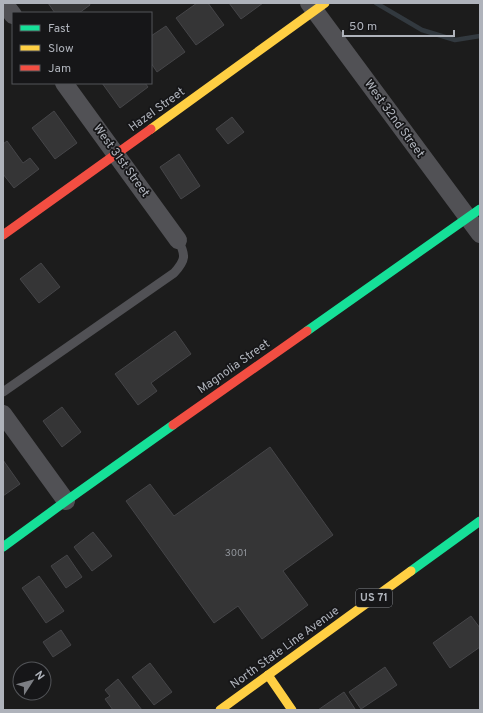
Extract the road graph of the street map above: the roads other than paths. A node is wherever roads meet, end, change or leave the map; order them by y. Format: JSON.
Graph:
{"nodes":[{"id":1,"x":4,"y":3,"type":"edge"},
{"id":2,"x":316,"y":6,"type":"edge"},
{"id":3,"x":12,"y":13,"type":"edge"},
{"id":4,"x":65,"y":84,"type":"edge"},
{"id":5,"x":116,"y":154,"type":"junction"},
{"id":6,"x":474,"y":213,"type":"edge"},
{"id":7,"x":480,"y":234,"type":"edge"},
{"id":8,"x":3,"y":235,"type":"edge"},
{"id":9,"x":178,"y":240,"type":"joint"},
{"id":10,"x":3,"y":392,"type":"edge"},
{"id":11,"x":3,"y":414,"type":"edge"},
{"id":12,"x":66,"y":500,"type":"junction"},
{"id":13,"x":480,"y":521,"type":"edge"},
{"id":14,"x":3,"y":547,"type":"edge"},
{"id":15,"x":268,"y":675,"type":"junction"},
{"id":16,"x":220,"y":710,"type":"edge"},
{"id":17,"x":292,"y":710,"type":"edge"}],
"edges":[{"from":1,"to":3,"type":"street"},
{"from":2,"to":5,"type":"street","name":"Hazel Street"},
{"from":2,"to":6,"type":"street","name":"West 32nd Street"},
{"from":4,"to":5,"type":"street","name":"West 31st Street"},
{"from":5,"to":8,"type":"street","name":"Hazel Street"},
{"from":5,"to":9,"type":"street","name":"West 31st Street"},
{"from":6,"to":7,"type":"street","name":"West 32nd Street"},
{"from":6,"to":12,"type":"street","name":"Magnolia Street"},
{"from":9,"to":10,"type":"lane"},
{"from":11,"to":12,"type":"street"},
{"from":12,"to":14,"type":"street","name":"Magnolia Street"},
{"from":13,"to":15,"type":"street","name":"North State Line Avenue","number":"US 71"},
{"from":15,"to":16,"type":"street","name":"North State Line Avenue","number":"US 71"},
{"from":15,"to":17,"type":"street"}]}
